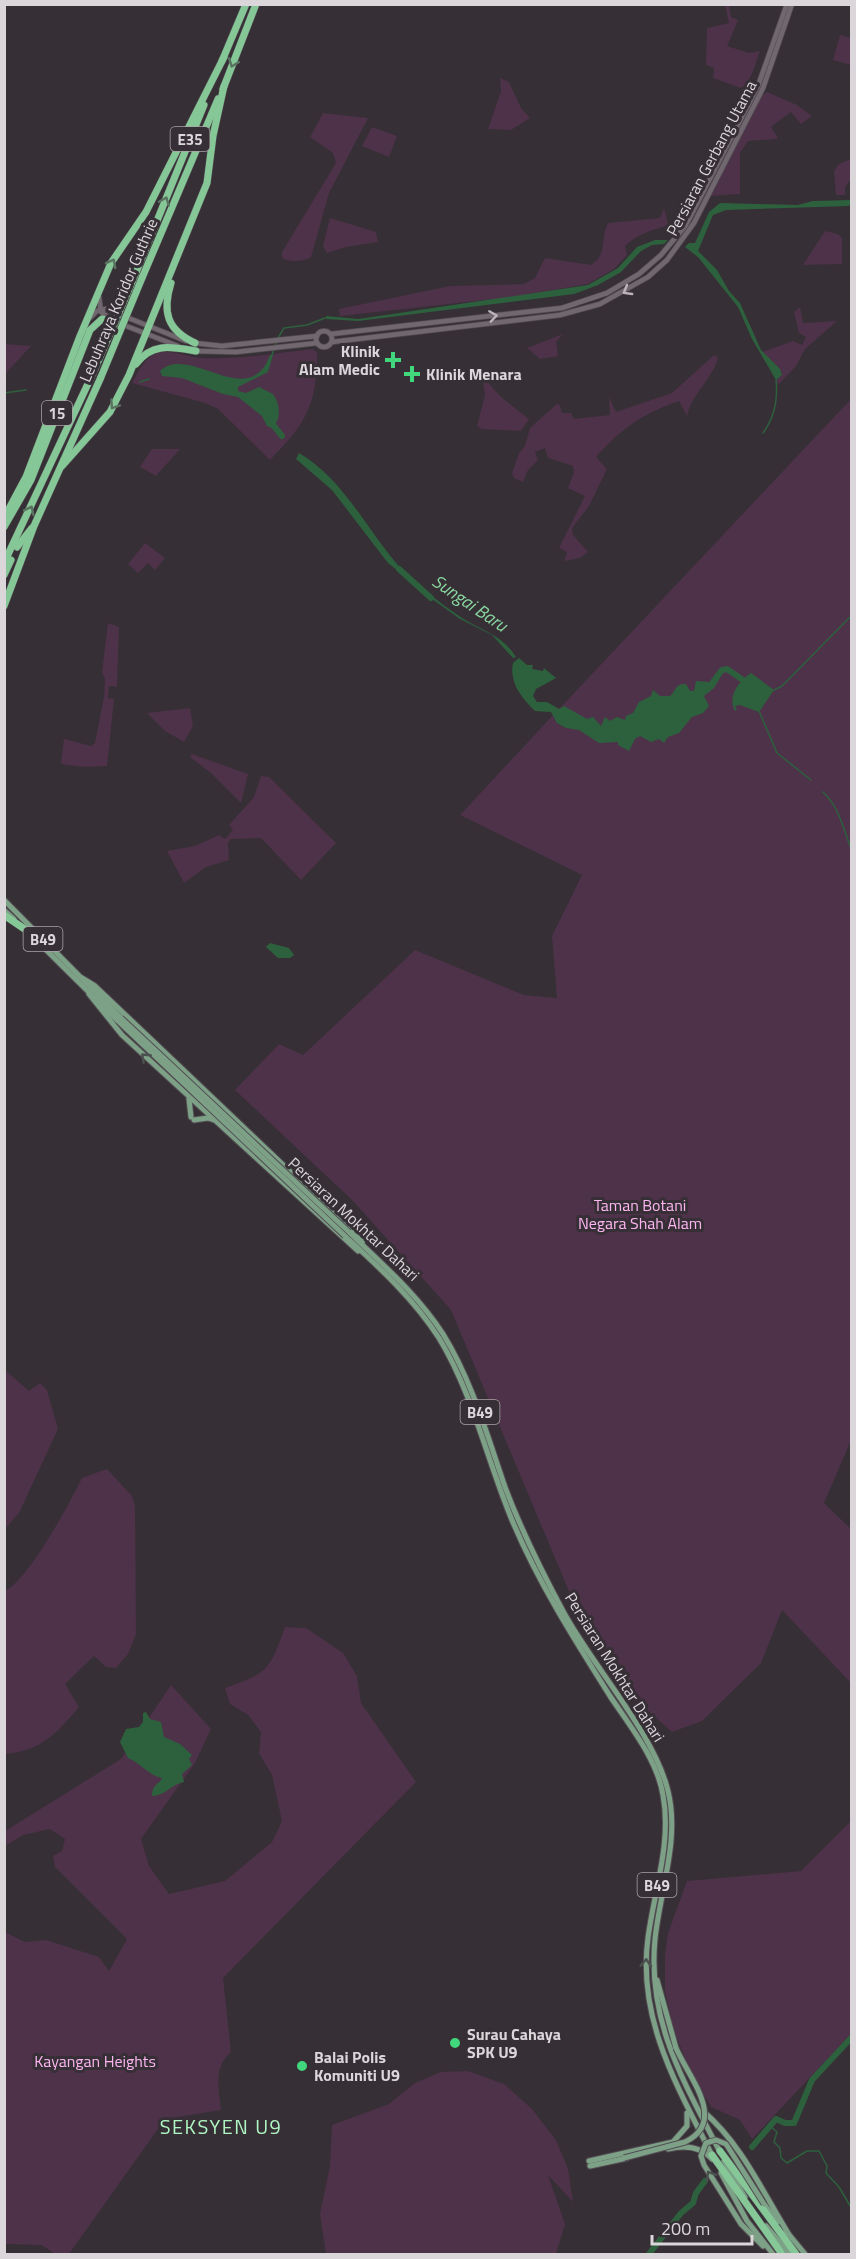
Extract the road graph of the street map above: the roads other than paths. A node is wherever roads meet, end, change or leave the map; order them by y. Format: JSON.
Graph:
{"nodes":[{"id":1,"x":246,"y":4,"type":"edge"},
{"id":2,"x":256,"y":4,"type":"edge"},
{"id":3,"x":787,"y":4,"type":"edge"},
{"id":4,"x":792,"y":4,"type":"edge"},
{"id":5,"x":224,"y":57,"type":"junction"},
{"id":6,"x":224,"y":86,"type":"junction"},
{"id":7,"x":173,"y":266,"type":"junction"},
{"id":8,"x":139,"y":276,"type":"junction"},
{"id":9,"x":101,"y":285,"type":"junction"},
{"id":10,"x":100,"y":310,"type":"junction"},
{"id":11,"x":121,"y":323,"type":"junction"},
{"id":12,"x":148,"y":330,"type":"junction"},
{"id":13,"x":331,"y":334,"type":"junction"},
{"id":14,"x":80,"y":336,"type":"junction"},
{"id":15,"x":317,"y":336,"type":"junction"},
{"id":16,"x":332,"y":342,"type":"junction"},
{"id":17,"x":317,"y":343,"type":"junction"},
{"id":18,"x":196,"y":347,"type":"junction"},
{"id":19,"x":97,"y":375,"type":"junction"},
{"id":20,"x":129,"y":375,"type":"junction"},
{"id":21,"x":62,"y":466,"type":"junction"},
{"id":22,"x":4,"y":518,"type":"edge"},
{"id":23,"x":34,"y":526,"type":"junction"},
{"id":24,"x":4,"y":527,"type":"edge"},
{"id":25,"x":4,"y":563,"type":"edge"},
{"id":26,"x":4,"y":575,"type":"edge"},
{"id":27,"x":4,"y":606,"type":"edge"},
{"id":28,"x":4,"y":900,"type":"edge"},
{"id":29,"x":4,"y":910,"type":"edge"},
{"id":30,"x":5,"y":915,"type":"edge"},
{"id":31,"x":26,"y":930,"type":"junction"},
{"id":32,"x":82,"y":978,"type":"junction"},
{"id":33,"x":89,"y":994,"type":"junction"},
{"id":34,"x":120,"y":1020,"type":"junction"},
{"id":35,"x":188,"y":1097,"type":"junction"},
{"id":36,"x":239,"y":1120,"type":"junction"},
{"id":37,"x":218,"y":1122,"type":"junction"},
{"id":38,"x":371,"y":1256,"type":"junction"},
{"id":39,"x":654,"y":1961,"type":"junction"},
{"id":40,"x":692,"y":2098,"type":"junction"},
{"id":41,"x":685,"y":2104,"type":"junction"},
{"id":42,"x":720,"y":2151,"type":"junction"},
{"id":43,"x":712,"y":2155,"type":"junction"},
{"id":44,"x":624,"y":2158,"type":"junction"},
{"id":45,"x":718,"y":2168,"type":"junction"},
{"id":46,"x":788,"y":2233,"type":"junction"},
{"id":47,"x":772,"y":2253,"type":"edge"},
{"id":48,"x":782,"y":2254,"type":"edge"},
{"id":49,"x":789,"y":2254,"type":"edge"},
{"id":50,"x":796,"y":2254,"type":"edge"},
{"id":51,"x":805,"y":2254,"type":"edge"}],
"edges":[{"from":1,"to":5,"type":"highway","name":"Lebuhraya Koridor Guthrie","number":"E35"},
{"from":2,"to":6,"type":"highway","name":"Lebuhraya Koridor Guthrie","number":"E35","one_way":true},
{"from":13,"to":3,"type":"main road","name":"Persiaran Gerbang Utama","one_way":true},
{"from":4,"to":16,"type":"main road","name":"Persiaran Gerbang Utama","one_way":true},
{"from":8,"to":5,"type":"highway","name":"Lebuhraya Koridor Guthrie","number":"E35","one_way":true},
{"from":9,"to":5,"type":"highway","one_way":true},
{"from":6,"to":7,"type":"highway"},
{"from":6,"to":8,"type":"highway","name":"Lebuhraya Koridor Guthrie","number":"E35"},
{"from":7,"to":12,"type":"highway"},
{"from":7,"to":18,"type":"highway"},
{"from":8,"to":19,"type":"highway","name":"Lebuhraya Koridor Guthrie","number":"E35","bridge":true},
{"from":9,"to":10,"type":"main road"},
{"from":9,"to":14,"type":"highway"},
{"from":10,"to":11,"type":"main road"},
{"from":10,"to":12,"type":"main road"},
{"from":10,"to":14,"type":"main road"},
{"from":11,"to":12,"type":"main road"},
{"from":11,"to":24,"type":"highway","number":"15"},
{"from":12,"to":18,"type":"main road"},
{"from":12,"to":20,"type":"highway"},
{"from":13,"to":15,"type":"main road"},
{"from":13,"to":16,"type":"main road"},
{"from":14,"to":22,"type":"highway","number":"15"},
{"from":15,"to":17,"type":"main road"},
{"from":15,"to":18,"type":"main road"},
{"from":16,"to":17,"type":"main road"},
{"from":17,"to":18,"type":"main road"},
{"from":18,"to":20,"type":"highway"},
{"from":19,"to":21,"type":"highway","name":"Lebuhraya Koridor Guthrie","number":"E35"},
{"from":25,"to":19,"type":"highway","name":"Lebuhraya Koridor Guthrie","number":"E35","one_way":true},
{"from":20,"to":21,"type":"highway","one_way":true},
{"from":21,"to":23,"type":"highway","name":"Lebuhraya Koridor Guthrie","number":"E35"},
{"from":23,"to":26,"type":"highway"},
{"from":23,"to":27,"type":"highway","name":"Lebuhraya Koridor Guthrie","number":"E35"},
{"from":28,"to":32,"type":"main road","name":"Persiaran Mokhtar Dahari","number":"B49"},
{"from":29,"to":31,"type":"main road","name":"Persiaran Mokhtar Dahari","number":"B49"},
{"from":30,"to":31,"type":"highway","number":"B49"},
{"from":31,"to":33,"type":"main road","name":"Persiaran Mokhtar Dahari","number":"B49"},
{"from":32,"to":34,"type":"main road","name":"Persiaran Mokhtar Dahari","number":"B49"},
{"from":32,"to":36,"type":"main road"},
{"from":33,"to":34,"type":"main road","name":"Persiaran Mokhtar Dahari","number":"B49"},
{"from":35,"to":33,"type":"main road","one_way":true},
{"from":34,"to":38,"type":"main road","name":"Persiaran Mokhtar Dahari","number":"B49","bridge":true},
{"from":35,"to":37,"type":"main road"},
{"from":35,"to":37,"type":"main road"},
{"from":36,"to":37,"type":"main road"},
{"from":36,"to":38,"type":"main road"},
{"from":37,"to":38,"type":"main road"},
{"from":38,"to":39,"type":"main road","name":"Persiaran Mokhtar Dahari","number":"B49"},
{"from":41,"to":38,"type":"main road","name":"Persiaran Mokhtar Dahari","number":"B49","one_way":true},
{"from":39,"to":40,"type":"main road","name":"Persiaran Mokhtar Dahari","number":"B49"},
{"from":39,"to":44,"type":"main road","bridge":true},
{"from":40,"to":42,"type":"main road","name":"Persiaran Mokhtar Dahari","number":"B49"},
{"from":40,"to":46,"type":"main road","number":"B49"},
{"from":41,"to":43,"type":"main road","name":"Persiaran Mokhtar Dahari","number":"B49"},
{"from":41,"to":44,"type":"main road"},
{"from":42,"to":49,"type":"main road","name":"Persiaran Mokhtar Dahari","number":"B49"},
{"from":42,"to":50,"type":"highway"},
{"from":43,"to":45,"type":"main road","name":"Persiaran Mokhtar Dahari","number":"B49"},
{"from":43,"to":48,"type":"highway"},
{"from":44,"to":45,"type":"main road"},
{"from":45,"to":47,"type":"main road","name":"Persiaran Mokhtar Dahari","number":"B49"},
{"from":47,"to":46,"type":"main road","one_way":true,"bridge":true},
{"from":46,"to":51,"type":"main road","number":"B49"}]}
